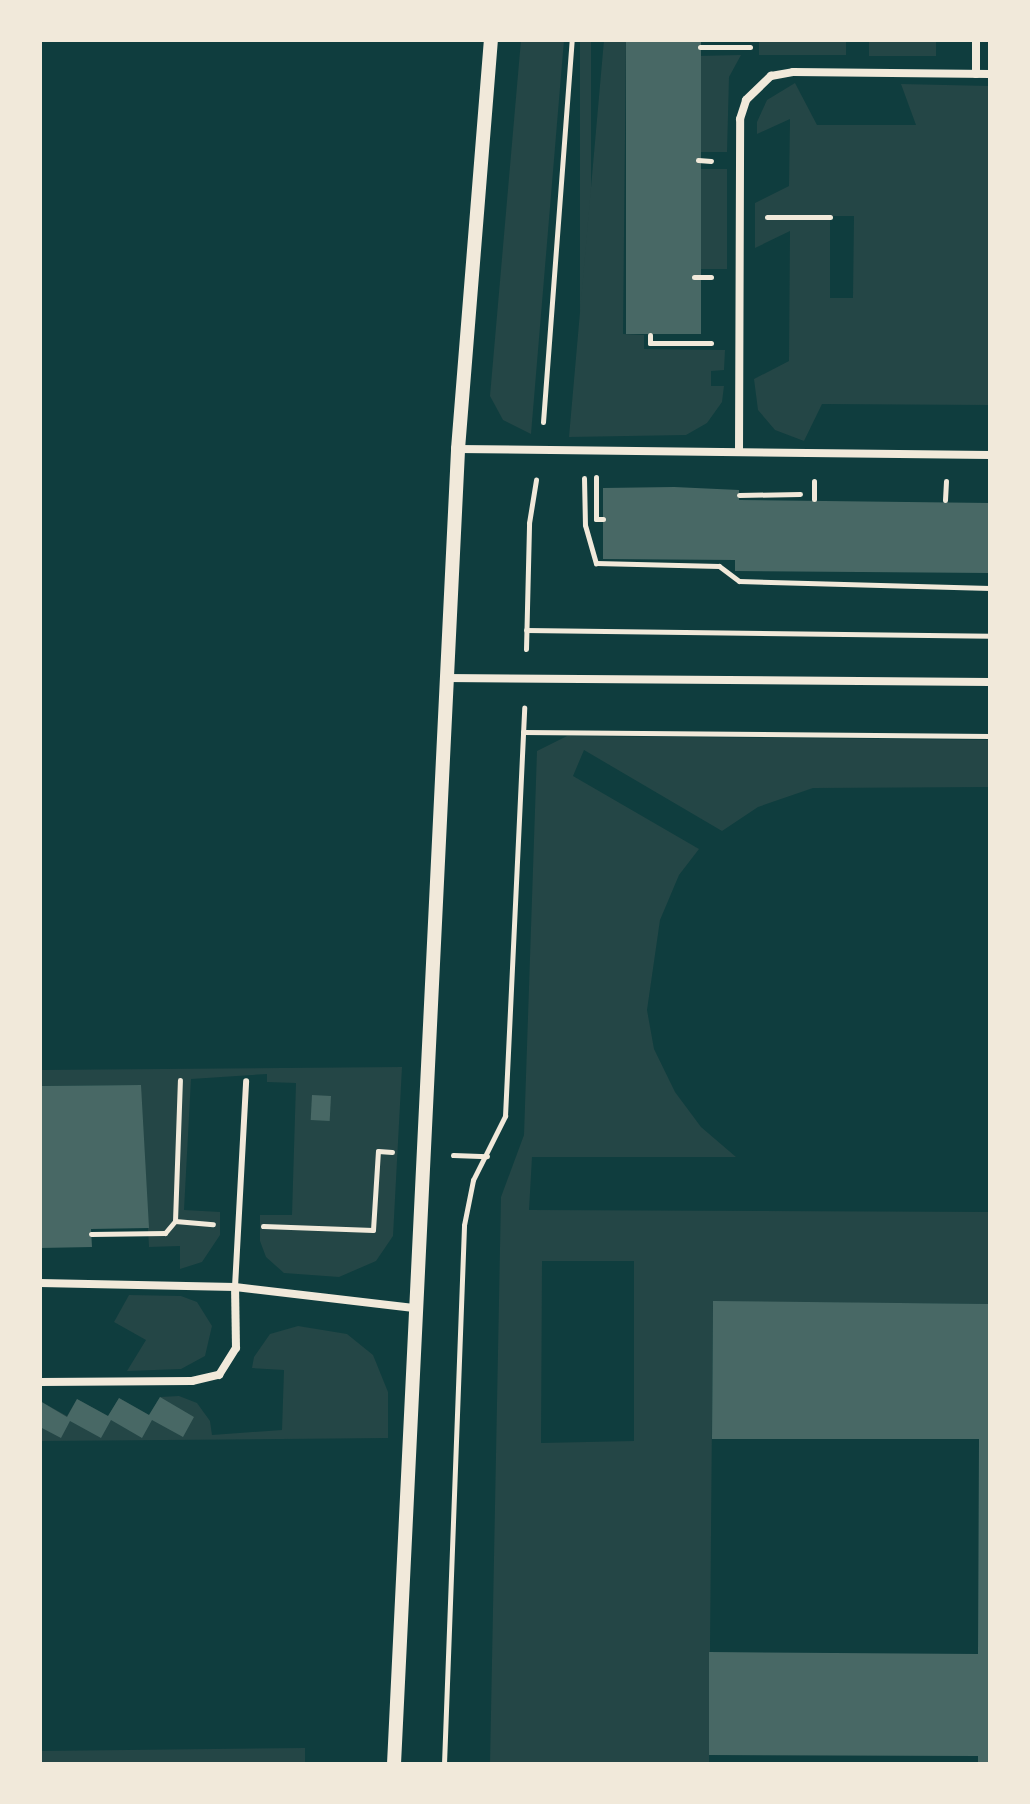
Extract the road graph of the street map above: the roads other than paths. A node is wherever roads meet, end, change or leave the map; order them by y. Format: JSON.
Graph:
{"nodes":[{"id":1,"x":491,"y":40,"type":"edge"},
{"id":2,"x":976,"y":40,"type":"edge"},
{"id":3,"x":976,"y":74,"type":"junction"},
{"id":4,"x":990,"y":74,"type":"edge"},
{"id":5,"x":458,"y":449,"type":"junction"},
{"id":6,"x":739,"y":451,"type":"junction"},
{"id":7,"x":990,"y":455,"type":"edge"},
{"id":8,"x":445,"y":678,"type":"junction"},
{"id":9,"x":990,"y":682,"type":"edge"},
{"id":10,"x":246,"y":1081,"type":"dead end"},
{"id":11,"x":40,"y":1283,"type":"edge"},
{"id":12,"x":235,"y":1287,"type":"junction"},
{"id":13,"x":414,"y":1308,"type":"junction"},
{"id":14,"x":40,"y":1382,"type":"edge"},
{"id":15,"x":394,"y":1764,"type":"edge"}],
"edges":[{"from":1,"to":5,"type":"street"},
{"from":2,"to":3,"type":"street"},
{"from":3,"to":4,"type":"street"},
{"from":3,"to":6,"type":"street"},
{"from":5,"to":6,"type":"street"},
{"from":5,"to":8,"type":"street"},
{"from":6,"to":7,"type":"street"},
{"from":8,"to":9,"type":"street"},
{"from":8,"to":13,"type":"street"},
{"from":10,"to":12,"type":"lane"},
{"from":11,"to":12,"type":"street"},
{"from":12,"to":13,"type":"street"},
{"from":12,"to":14,"type":"street"},
{"from":13,"to":15,"type":"street"}]}
